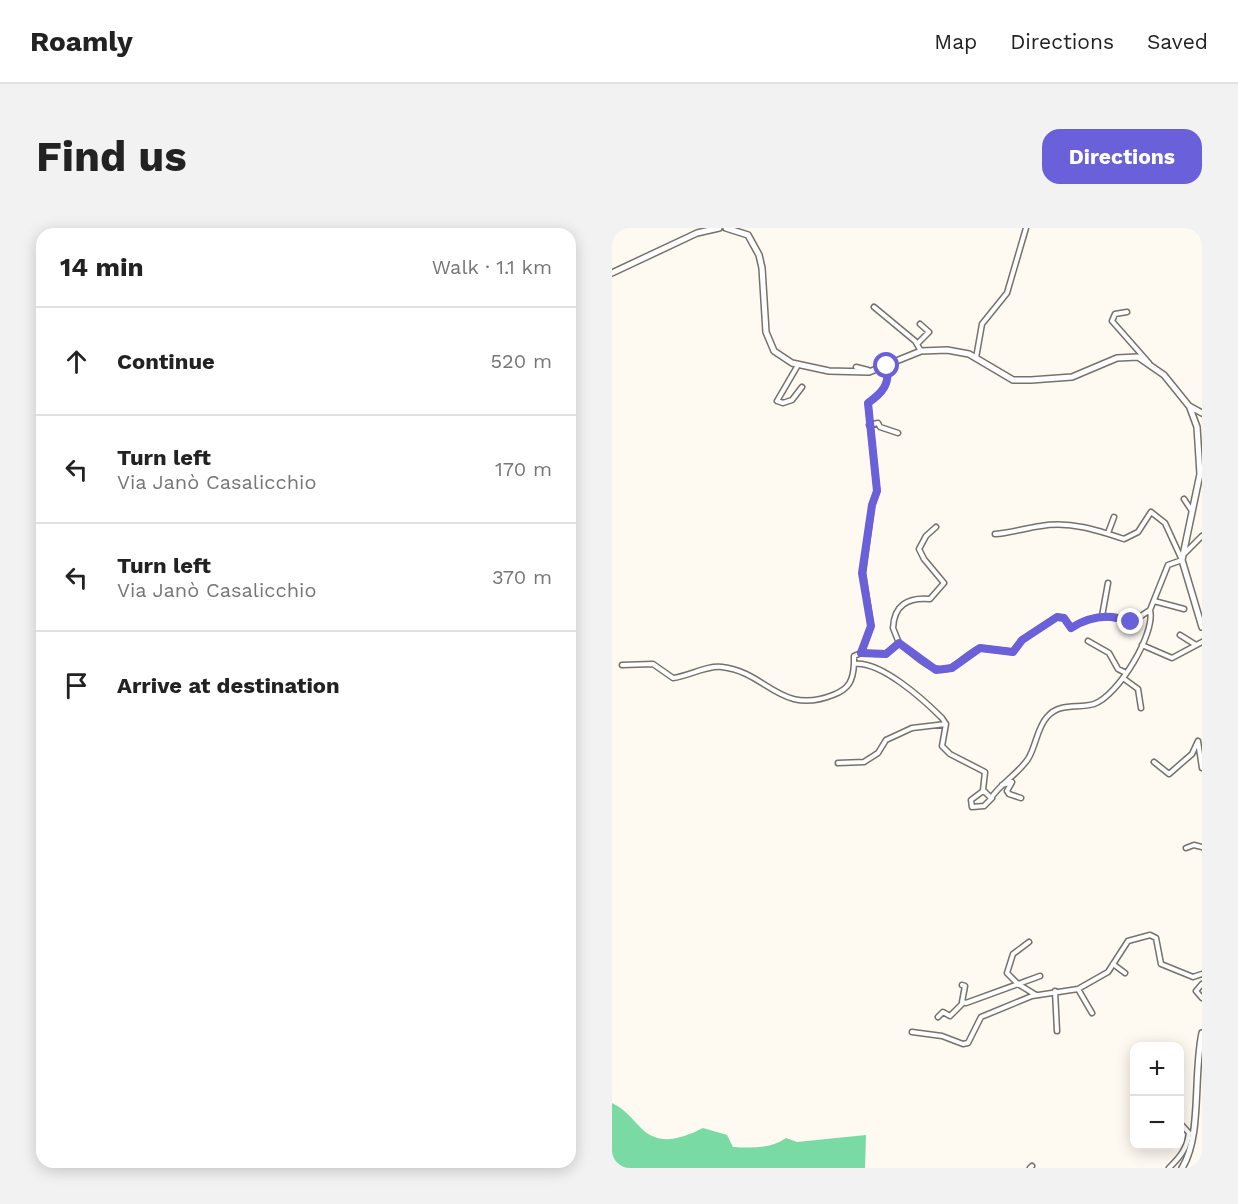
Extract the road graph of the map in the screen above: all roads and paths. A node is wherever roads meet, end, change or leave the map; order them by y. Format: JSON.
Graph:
{"nodes":[{"id":1,"x":719,"y":228,"type":"edge"},
{"id":2,"x":726,"y":228,"type":"edge"},
{"id":3,"x":1026,"y":228,"type":"edge"},
{"id":4,"x":612,"y":273,"type":"edge"},
{"id":5,"x":874,"y":308,"type":"dead end"},
{"id":6,"x":1127,"y":312,"type":"dead end"},
{"id":7,"x":920,"y":324,"type":"dead end"},
{"id":8,"x":918,"y":344,"type":"junction"},
{"id":9,"x":921,"y":351,"type":"junction"},
{"id":10,"x":976,"y":358,"type":"junction"},
{"id":11,"x":1149,"y":363,"type":"junction"},
{"id":12,"x":798,"y":364,"type":"junction"},
{"id":13,"x":887,"y":366,"type":"junction"},
{"id":14,"x":856,"y":367,"type":"dead end"},
{"id":15,"x":872,"y":371,"type":"junction"},
{"id":16,"x":801,"y":387,"type":"dead end"},
{"id":17,"x":1189,"y":406,"type":"junction"},
{"id":18,"x":1202,"y":414,"type":"edge"},
{"id":19,"x":869,"y":425,"type":"junction"},
{"id":20,"x":1197,"y":427,"type":"junction"},
{"id":21,"x":898,"y":433,"type":"dead end"},
{"id":22,"x":1202,"y":434,"type":"edge"},
{"id":23,"x":1199,"y":445,"type":"junction"},
{"id":24,"x":1184,"y":499,"type":"dead end"},
{"id":25,"x":1192,"y":512,"type":"junction"},
{"id":26,"x":1114,"y":516,"type":"dead end"},
{"id":27,"x":936,"y":527,"type":"dead end"},
{"id":28,"x":1108,"y":533,"type":"junction"},
{"id":29,"x":995,"y":534,"type":"dead end"},
{"id":30,"x":1202,"y":536,"type":"edge"},
{"id":31,"x":1182,"y":558,"type":"junction"},
{"id":32,"x":1108,"y":583,"type":"dead end"},
{"id":33,"x":1154,"y":601,"type":"junction"},
{"id":34,"x":1184,"y":609,"type":"dead end"},
{"id":35,"x":1150,"y":610,"type":"junction"},
{"id":36,"x":1102,"y":616,"type":"junction"},
{"id":37,"x":1202,"y":627,"type":"edge"},
{"id":38,"x":1180,"y":635,"type":"dead end"},
{"id":39,"x":1088,"y":641,"type":"dead end"},
{"id":40,"x":1202,"y":642,"type":"edge"},
{"id":41,"x":899,"y":643,"type":"junction"},
{"id":42,"x":1142,"y":645,"type":"junction"},
{"id":43,"x":1197,"y":645,"type":"junction"},
{"id":44,"x":861,"y":653,"type":"junction"},
{"id":45,"x":854,"y":664,"type":"junction"},
{"id":46,"x":622,"y":665,"type":"dead end"},
{"id":47,"x":1126,"y":673,"type":"junction"},
{"id":48,"x":1123,"y":678,"type":"junction"},
{"id":49,"x":1140,"y":708,"type":"dead end"},
{"id":50,"x":946,"y":724,"type":"junction"},
{"id":51,"x":1154,"y":762,"type":"dead end"},
{"id":52,"x":838,"y":763,"type":"dead end"},
{"id":53,"x":1202,"y":768,"type":"edge"},
{"id":54,"x":1001,"y":785,"type":"junction"},
{"id":55,"x":983,"y":791,"type":"junction"},
{"id":56,"x":992,"y":795,"type":"junction"},
{"id":57,"x":1021,"y":798,"type":"dead end"},
{"id":58,"x":1202,"y":847,"type":"edge"},
{"id":59,"x":1186,"y":848,"type":"dead end"},
{"id":60,"x":1029,"y":942,"type":"dead end"},
{"id":61,"x":1113,"y":964,"type":"junction"},
{"id":62,"x":1125,"y":973,"type":"dead end"},
{"id":63,"x":1202,"y":974,"type":"edge"},
{"id":64,"x":1041,"y":976,"type":"dead end"},
{"id":65,"x":1018,"y":984,"type":"junction"},
{"id":66,"x":1202,"y":984,"type":"edge"},
{"id":67,"x":962,"y":985,"type":"dead end"},
{"id":68,"x":1078,"y":989,"type":"junction"},
{"id":69,"x":1055,"y":991,"type":"junction"},
{"id":70,"x":1036,"y":995,"type":"junction"},
{"id":71,"x":1202,"y":998,"type":"edge"},
{"id":72,"x":964,"y":1003,"type":"junction"},
{"id":73,"x":1092,"y":1013,"type":"dead end"},
{"id":74,"x":938,"y":1017,"type":"dead end"},
{"id":75,"x":1057,"y":1031,"type":"dead end"},
{"id":76,"x":912,"y":1032,"type":"dead end"},
{"id":77,"x":1202,"y":1033,"type":"edge"},
{"id":78,"x":1201,"y":1045,"type":"edge"},
{"id":79,"x":1184,"y":1128,"type":"edge"},
{"id":80,"x":1184,"y":1150,"type":"edge"},
{"id":81,"x":1184,"y":1150,"type":"edge"},
{"id":82,"x":1169,"y":1168,"type":"edge"},
{"id":83,"x":1182,"y":1168,"type":"edge"}],
"edges":[{"from":1,"to":4,"type":"main road"},
{"from":2,"to":12,"type":"main road"},
{"from":3,"to":10,"type":"street"},
{"from":5,"to":8,"type":"street"},
{"from":6,"to":11,"type":"street"},
{"from":7,"to":8,"type":"street"},
{"from":8,"to":9,"type":"street"},
{"from":9,"to":10,"type":"main road"},
{"from":9,"to":13,"type":"main road"},
{"from":10,"to":11,"type":"main road"},
{"from":11,"to":17,"type":"main road"},
{"from":12,"to":15,"type":"main road"},
{"from":12,"to":16,"type":"street"},
{"from":13,"to":15,"type":"main road"},
{"from":13,"to":19,"type":"street"},
{"from":14,"to":15,"type":"street"},
{"from":17,"to":18,"type":"main road"},
{"from":17,"to":20,"type":"main road"},
{"from":18,"to":20,"type":"main road"},
{"from":19,"to":21,"type":"street"},
{"from":19,"to":44,"type":"street"},
{"from":20,"to":23,"type":"main road"},
{"from":22,"to":23,"type":"main road"},
{"from":23,"to":25,"type":"main road"},
{"from":24,"to":25,"type":"street"},
{"from":25,"to":31,"type":"main road"},
{"from":26,"to":28,"type":"street"},
{"from":27,"to":41,"type":"street"},
{"from":28,"to":29,"type":"street"},
{"from":28,"to":31,"type":"street"},
{"from":30,"to":31,"type":"street"},
{"from":31,"to":33,"type":"street"},
{"from":31,"to":37,"type":"main road"},
{"from":32,"to":36,"type":"street"},
{"from":33,"to":34,"type":"street"},
{"from":33,"to":35,"type":"street"},
{"from":35,"to":36,"type":"street"},
{"from":35,"to":42,"type":"street"},
{"from":36,"to":41,"type":"street"},
{"from":38,"to":43,"type":"street"},
{"from":39,"to":47,"type":"street"},
{"from":40,"to":43,"type":"street"},
{"from":41,"to":44,"type":"street"},
{"from":42,"to":43,"type":"street"},
{"from":42,"to":47,"type":"street"},
{"from":44,"to":45,"type":"street"},
{"from":45,"to":46,"type":"street"},
{"from":45,"to":50,"type":"street"},
{"from":47,"to":48,"type":"street"},
{"from":48,"to":49,"type":"street"},
{"from":48,"to":54,"type":"street"},
{"from":50,"to":52,"type":"street"},
{"from":50,"to":55,"type":"street"},
{"from":51,"to":53,"type":"street"},
{"from":54,"to":56,"type":"street"},
{"from":54,"to":57,"type":"street"},
{"from":55,"to":56,"type":"street"},
{"from":55,"to":56,"type":"street"},
{"from":58,"to":59,"type":"street"},
{"from":60,"to":65,"type":"street"},
{"from":61,"to":62,"type":"street"},
{"from":61,"to":63,"type":"street"},
{"from":61,"to":68,"type":"street"},
{"from":64,"to":65,"type":"street"},
{"from":65,"to":70,"type":"street"},
{"from":65,"to":72,"type":"street"},
{"from":66,"to":71,"type":"street"},
{"from":67,"to":72,"type":"street"},
{"from":68,"to":69,"type":"street"},
{"from":68,"to":73,"type":"street"},
{"from":69,"to":70,"type":"street"},
{"from":69,"to":75,"type":"street"},
{"from":70,"to":76,"type":"street"},
{"from":72,"to":74,"type":"street"},
{"from":77,"to":78,"type":"main road"},
{"from":78,"to":83,"type":"main road"},
{"from":79,"to":81,"type":"street"},
{"from":80,"to":82,"type":"street"}]}
